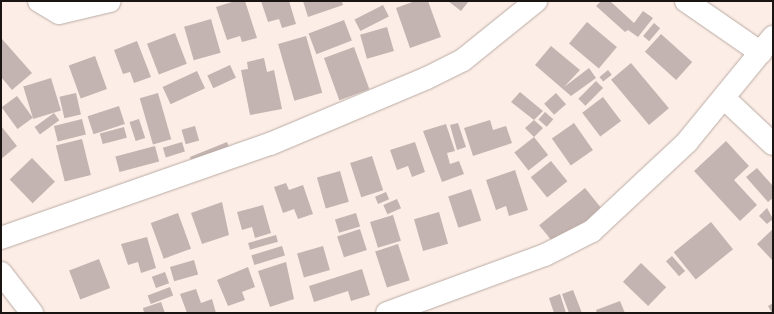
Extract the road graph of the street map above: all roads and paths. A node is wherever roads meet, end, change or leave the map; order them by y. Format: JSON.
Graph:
{"nodes":[{"id":1,"x":39,"y":1,"type":"edge"},
{"id":2,"x":110,"y":1,"type":"edge"},
{"id":3,"x":536,"y":1,"type":"edge"},
{"id":4,"x":686,"y":1,"type":"edge"},
{"id":5,"x":767,"y":45,"type":"edge"},
{"id":6,"x":725,"y":99,"type":"junction"},
{"id":7,"x":773,"y":144,"type":"edge"},
{"id":8,"x":1,"y":238,"type":"edge"},
{"id":9,"x":1,"y":273,"type":"edge"},
{"id":10,"x":32,"y":313,"type":"edge"},
{"id":11,"x":387,"y":313,"type":"edge"}],
"edges":[{"from":1,"to":2,"type":"street"},
{"from":3,"to":8,"type":"street"},
{"from":4,"to":5,"type":"street"},
{"from":5,"to":6,"type":"street"},
{"from":6,"to":7,"type":"street"},
{"from":6,"to":11,"type":"street"},
{"from":9,"to":10,"type":"street"}]}
